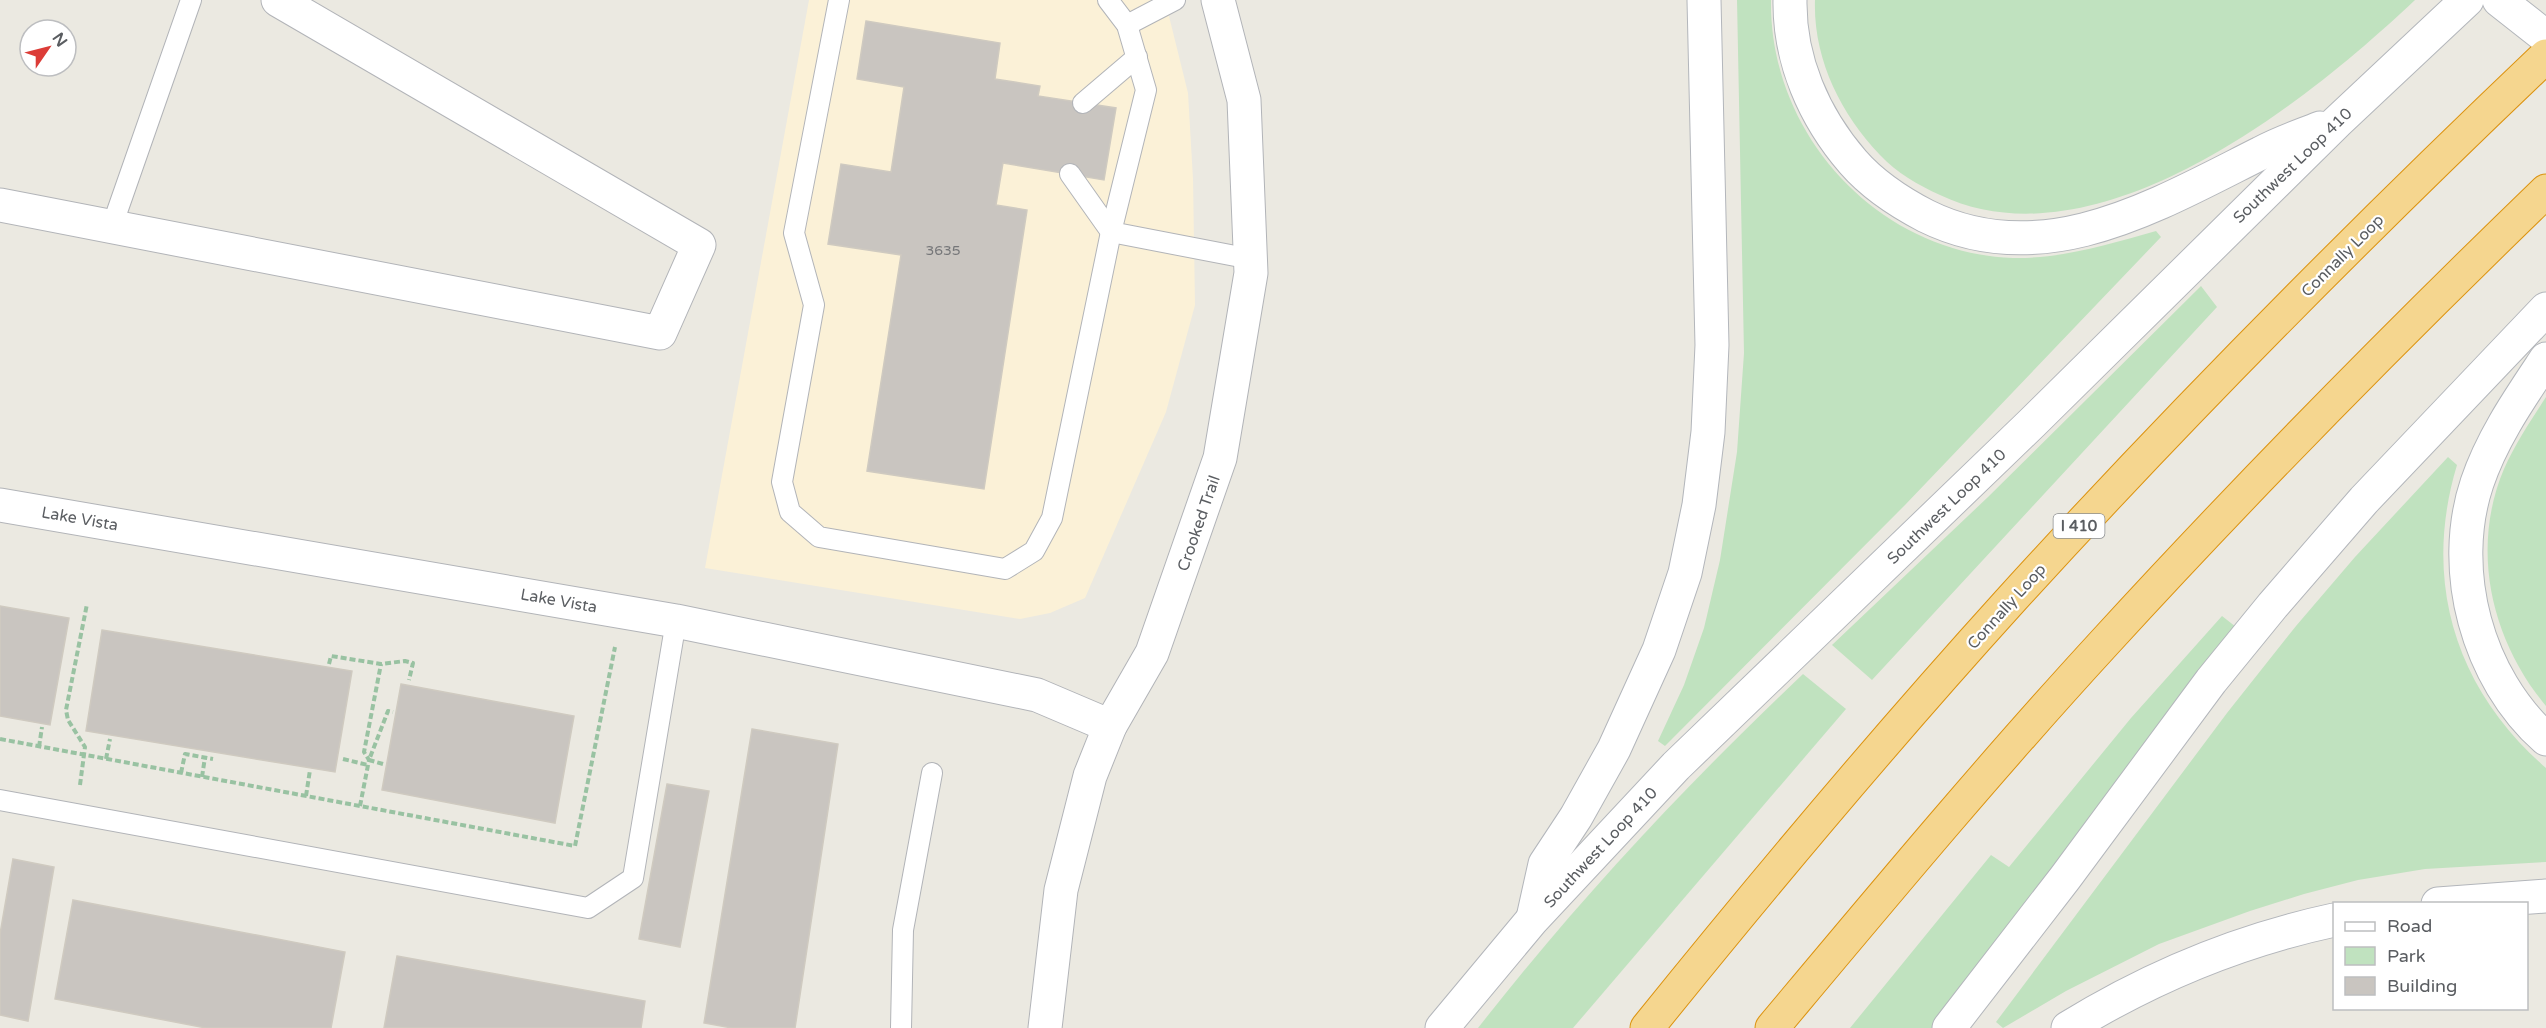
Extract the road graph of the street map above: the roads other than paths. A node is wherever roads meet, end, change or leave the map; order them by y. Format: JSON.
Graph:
{"nodes":[{"id":1,"x":191,"y":0,"type":"edge"},
{"id":2,"x":278,"y":0,"type":"edge"},
{"id":3,"x":839,"y":0,"type":"edge"},
{"id":4,"x":1108,"y":0,"type":"edge"},
{"id":5,"x":1175,"y":0,"type":"edge"},
{"id":6,"x":1218,"y":0,"type":"edge"},
{"id":7,"x":1704,"y":0,"type":"edge"},
{"id":8,"x":1790,"y":0,"type":"edge"},
{"id":9,"x":2468,"y":0,"type":"edge"},
{"id":10,"x":2499,"y":0,"type":"edge"},
{"id":11,"x":1127,"y":25,"type":"junction"},
{"id":12,"x":2546,"y":38,"type":"edge"},
{"id":13,"x":2546,"y":56,"type":"edge"},
{"id":14,"x":1137,"y":57,"type":"junction"},
{"id":15,"x":1083,"y":103,"type":"dead end"},
{"id":16,"x":2337,"y":122,"type":"junction"},
{"id":17,"x":1070,"y":174,"type":"dead end"},
{"id":18,"x":2546,"y":191,"type":"edge"},
{"id":19,"x":0,"y":205,"type":"edge"},
{"id":20,"x":111,"y":226,"type":"junction"},
{"id":21,"x":1110,"y":232,"type":"junction"},
{"id":22,"x":1251,"y":259,"type":"junction"},
{"id":23,"x":2546,"y":309,"type":"edge"},
{"id":24,"x":2546,"y":359,"type":"edge"},
{"id":25,"x":0,"y":505,"type":"edge"},
{"id":26,"x":676,"y":621,"type":"junction"},
{"id":27,"x":1110,"y":726,"type":"junction"},
{"id":28,"x":2546,"y":739,"type":"edge"},
{"id":29,"x":933,"y":773,"type":"dead end"},
{"id":30,"x":0,"y":800,"type":"edge"},
{"id":31,"x":2546,"y":896,"type":"edge"},
{"id":32,"x":2453,"y":902,"type":"edge"},
{"id":33,"x":1532,"y":920,"type":"junction"},
{"id":34,"x":2333,"y":920,"type":"edge"},
{"id":35,"x":901,"y":1028,"type":"edge"},
{"id":36,"x":1045,"y":1028,"type":"edge"},
{"id":37,"x":1442,"y":1028,"type":"edge"},
{"id":38,"x":1647,"y":1028,"type":"edge"},
{"id":39,"x":1772,"y":1028,"type":"edge"},
{"id":40,"x":1949,"y":1028,"type":"edge"},
{"id":41,"x":2068,"y":1028,"type":"edge"}],
"edges":[{"from":1,"to":20,"type":"lane"},
{"from":2,"to":20,"type":"main road"},
{"from":3,"to":21,"type":"lane"},
{"from":4,"to":11,"type":"lane"},
{"from":5,"to":11,"type":"lane"},
{"from":6,"to":22,"type":"main road","name":"Crooked Trail"},
{"from":7,"to":33,"type":"main road"},
{"from":8,"to":16,"type":"main road"},
{"from":9,"to":16,"type":"main road","name":"Southwest Loop 410"},
{"from":10,"to":12,"type":"main road"},
{"from":11,"to":14,"type":"lane"},
{"from":13,"to":38,"type":"highway","name":"Connally Loop","number":"I 410"},
{"from":14,"to":15,"type":"lane"},
{"from":14,"to":21,"type":"lane"},
{"from":16,"to":33,"type":"main road","name":"Southwest Loop 410"},
{"from":17,"to":21,"type":"lane"},
{"from":18,"to":39,"type":"highway"},
{"from":19,"to":20,"type":"main road"},
{"from":21,"to":22,"type":"lane"},
{"from":22,"to":27,"type":"main road","name":"Crooked Trail"},
{"from":23,"to":40,"type":"main road"},
{"from":24,"to":28,"type":"main road"},
{"from":25,"to":26,"type":"main road","name":"Lake Vista"},
{"from":26,"to":27,"type":"main road","name":"Lake Vista"},
{"from":26,"to":30,"type":"lane"},
{"from":27,"to":36,"type":"main road","name":"Crooked Trail"},
{"from":29,"to":35,"type":"lane"},
{"from":31,"to":32,"type":"main road"},
{"from":33,"to":37,"type":"main road","name":"Southwest Loop 410"},
{"from":34,"to":41,"type":"main road"}]}
